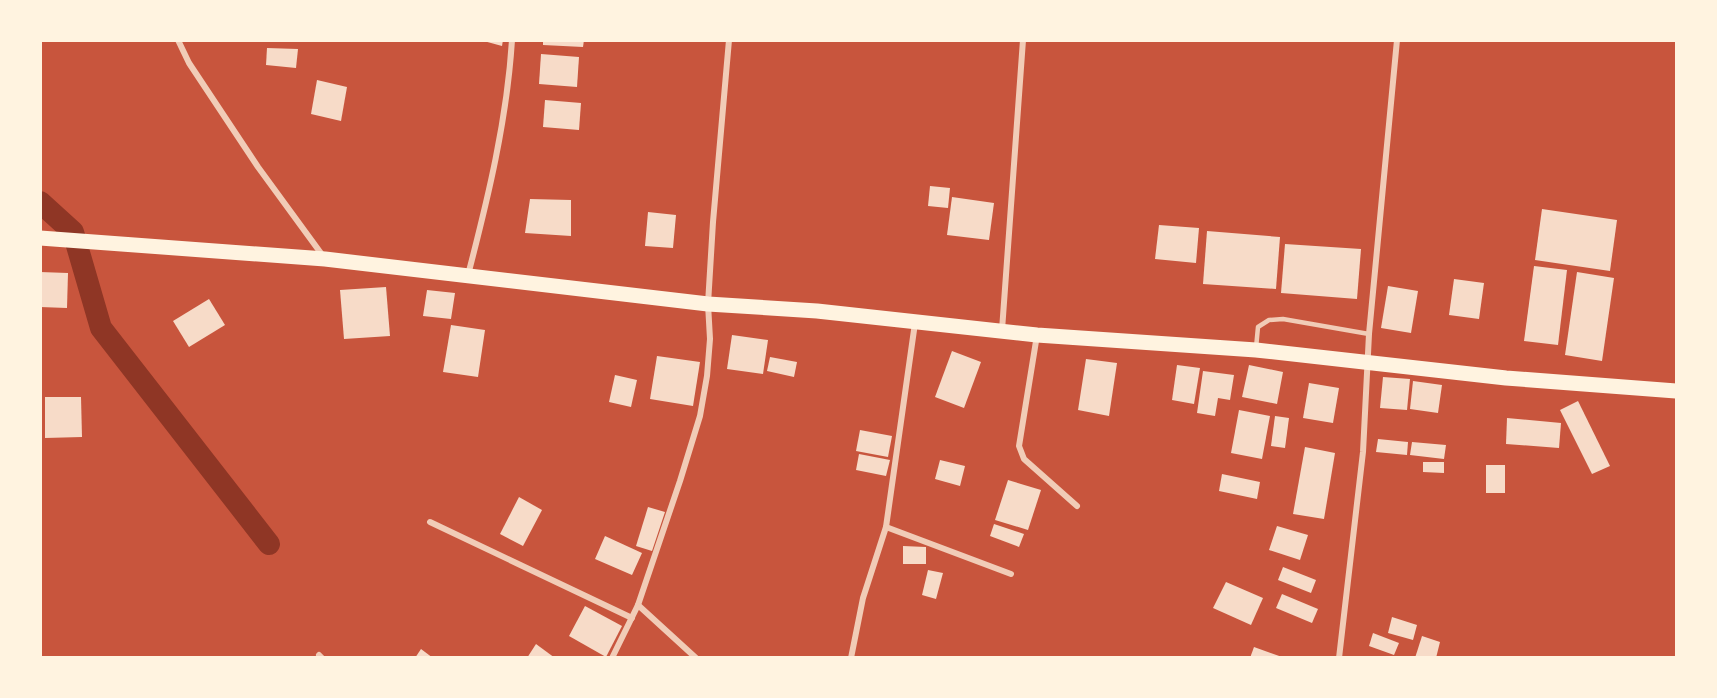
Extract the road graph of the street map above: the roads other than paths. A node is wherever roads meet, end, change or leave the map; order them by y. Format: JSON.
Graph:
{"nodes":[{"id":1,"x":178,"y":40,"type":"edge"},
{"id":2,"x":512,"y":40,"type":"edge"},
{"id":3,"x":729,"y":40,"type":"edge"},
{"id":4,"x":1023,"y":40,"type":"edge"},
{"id":5,"x":1397,"y":40,"type":"edge"},
{"id":6,"x":40,"y":238,"type":"edge"},
{"id":7,"x":325,"y":259,"type":"junction"},
{"id":8,"x":467,"y":276,"type":"junction"},
{"id":9,"x":708,"y":303,"type":"junction"},
{"id":10,"x":916,"y":322,"type":"junction"},
{"id":11,"x":1002,"y":331,"type":"junction"},
{"id":12,"x":1369,"y":334,"type":"junction"},
{"id":13,"x":1037,"y":335,"type":"junction"},
{"id":14,"x":1256,"y":350,"type":"junction"},
{"id":15,"x":1367,"y":362,"type":"junction"},
{"id":16,"x":1677,"y":391,"type":"edge"},
{"id":17,"x":1077,"y":506,"type":"dead end"},
{"id":18,"x":430,"y":522,"type":"dead end"},
{"id":19,"x":886,"y":527,"type":"junction"},
{"id":20,"x":1011,"y":574,"type":"dead end"},
{"id":21,"x":638,"y":605,"type":"junction"},
{"id":22,"x":632,"y":618,"type":"junction"},
{"id":23,"x":612,"y":657,"type":"edge"},
{"id":24,"x":696,"y":657,"type":"edge"},
{"id":25,"x":851,"y":657,"type":"edge"},
{"id":26,"x":1339,"y":657,"type":"edge"}],
"edges":[{"from":1,"to":7,"type":"street"},
{"from":2,"to":8,"type":"street"},
{"from":3,"to":9,"type":"street"},
{"from":4,"to":11,"type":"street"},
{"from":5,"to":12,"type":"street"},
{"from":6,"to":7,"type":"main road"},
{"from":7,"to":8,"type":"main road"},
{"from":8,"to":9,"type":"main road"},
{"from":9,"to":10,"type":"main road"},
{"from":9,"to":21,"type":"street"},
{"from":10,"to":11,"type":"main road"},
{"from":10,"to":19,"type":"street"},
{"from":11,"to":13,"type":"main road"},
{"from":12,"to":14,"type":"lane"},
{"from":12,"to":15,"type":"street"},
{"from":13,"to":14,"type":"main road"},
{"from":13,"to":17,"type":"street"},
{"from":14,"to":15,"type":"main road"},
{"from":15,"to":16,"type":"main road"},
{"from":15,"to":26,"type":"street"},
{"from":18,"to":22,"type":"street"},
{"from":19,"to":20,"type":"street"},
{"from":19,"to":25,"type":"street"},
{"from":21,"to":22,"type":"street"},
{"from":21,"to":24,"type":"street"},
{"from":22,"to":23,"type":"street"}]}
